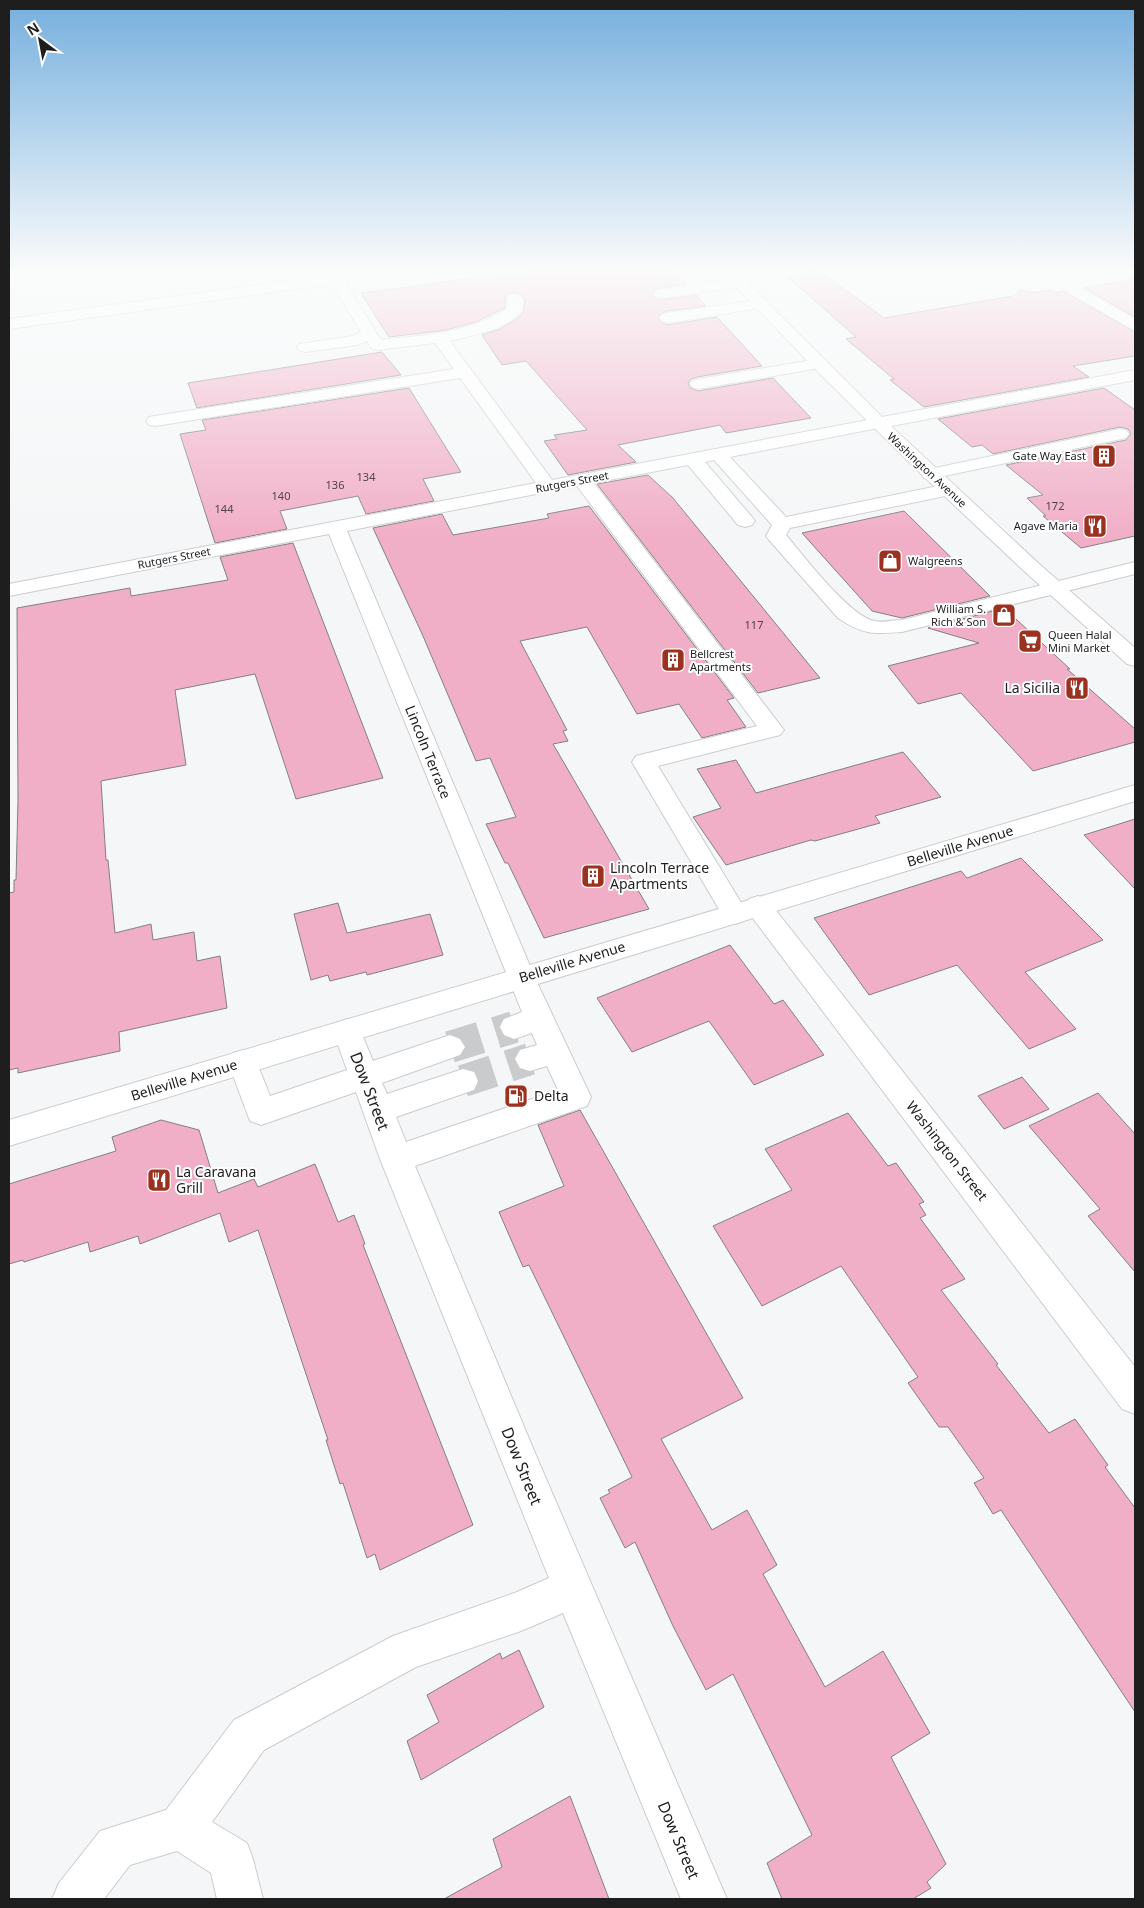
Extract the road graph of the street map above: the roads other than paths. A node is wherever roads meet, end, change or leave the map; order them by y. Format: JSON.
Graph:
{"nodes":[{"id":1,"x":457,"y":360,"type":"edge"},
{"id":2,"x":815,"y":360,"type":"edge"},
{"id":3,"x":819,"y":364,"type":"junction"},
{"id":4,"x":466,"y":372,"type":"junction"},
{"id":5,"x":1135,"y":375,"type":"edge"},
{"id":6,"x":698,"y":384,"type":"dead end"},
{"id":7,"x":155,"y":421,"type":"dead end"},
{"id":8,"x":878,"y":423,"type":"junction"},
{"id":9,"x":1120,"y":434,"type":"dead end"},
{"id":10,"x":718,"y":454,"type":"junction"},
{"id":11,"x":693,"y":459,"type":"junction"},
{"id":12,"x":930,"y":474,"type":"junction"},
{"id":13,"x":582,"y":480,"type":"junction"},
{"id":14,"x":548,"y":487,"type":"junction"},
{"id":15,"x":948,"y":490,"type":"junction"},
{"id":16,"x":745,"y":521,"type":"dead end"},
{"id":17,"x":782,"y":524,"type":"junction"},
{"id":18,"x":335,"y":526,"type":"junction"},
{"id":19,"x":1135,"y":568,"type":"edge"},
{"id":20,"x":1054,"y":587,"type":"junction"},
{"id":21,"x":9,"y":590,"type":"edge"},
{"id":22,"x":1135,"y":659,"type":"edge"},
{"id":23,"x":1135,"y":793,"type":"edge"},
{"id":24,"x":746,"y":910,"type":"junction"},
{"id":25,"x":521,"y":978,"type":"junction"},
{"id":26,"x":347,"y":1031,"type":"junction"},
{"id":27,"x":450,"y":1047,"type":"tunnel mouth"},
{"id":28,"x":243,"y":1062,"type":"junction"},
{"id":29,"x":364,"y":1075,"type":"junction"},
{"id":30,"x":464,"y":1081,"type":"tunnel mouth"},
{"id":31,"x":377,"y":1110,"type":"junction"},
{"id":32,"x":9,"y":1133,"type":"edge"},
{"id":33,"x":396,"y":1159,"type":"junction"},
{"id":34,"x":1135,"y":1396,"type":"edge"},
{"id":35,"x":572,"y":1588,"type":"junction"},
{"id":36,"x":180,"y":1828,"type":"junction"},
{"id":37,"x":75,"y":1899,"type":"edge"},
{"id":38,"x":240,"y":1899,"type":"edge"},
{"id":39,"x":704,"y":1899,"type":"edge"}],
"edges":[{"from":1,"to":4,"type":"street"},
{"from":2,"to":3,"type":"street","name":"Washington Avenue"},
{"from":3,"to":6,"type":"street"},
{"from":3,"to":8,"type":"street","name":"Washington Avenue"},
{"from":4,"to":7,"type":"street"},
{"from":4,"to":14,"type":"street"},
{"from":5,"to":8,"type":"street","name":"Rutgers Street"},
{"from":8,"to":10,"type":"street","name":"Rutgers Street"},
{"from":8,"to":12,"type":"street","name":"Washington Avenue"},
{"from":9,"to":12,"type":"street"},
{"from":10,"to":11,"type":"street","name":"Rutgers Street"},
{"from":10,"to":17,"type":"street"},
{"from":11,"to":13,"type":"street","name":"Rutgers Street"},
{"from":11,"to":16,"type":"street"},
{"from":12,"to":15,"type":"street","name":"Washington Avenue"},
{"from":13,"to":14,"type":"street","name":"Rutgers Street"},
{"from":13,"to":24,"type":"street","name":"Washington Street"},
{"from":14,"to":18,"type":"street","name":"Rutgers Street"},
{"from":15,"to":17,"type":"street"},
{"from":15,"to":20,"type":"street","name":"Washington Avenue"},
{"from":17,"to":20,"type":"street"},
{"from":18,"to":21,"type":"street","name":"Rutgers Street"},
{"from":18,"to":25,"type":"street","name":"Lincoln Terrace"},
{"from":19,"to":20,"type":"street"},
{"from":20,"to":22,"type":"street","name":"Washington Avenue"},
{"from":23,"to":24,"type":"street","name":"Belleville Avenue"},
{"from":24,"to":25,"type":"street","name":"Belleville Avenue"},
{"from":24,"to":34,"type":"street","name":"Washington Street"},
{"from":25,"to":26,"type":"street","name":"Belleville Avenue"},
{"from":25,"to":33,"type":"street","name":"Lincoln Terrace"},
{"from":26,"to":28,"type":"street","name":"Belleville Avenue"},
{"from":26,"to":29,"type":"street","name":"Dow Street"},
{"from":27,"to":29,"type":"street"},
{"from":28,"to":29,"type":"street"},
{"from":28,"to":32,"type":"street","name":"Belleville Avenue"},
{"from":29,"to":31,"type":"street","name":"Dow Street"},
{"from":30,"to":31,"type":"street"},
{"from":31,"to":33,"type":"street","name":"Dow Street"},
{"from":33,"to":35,"type":"street","name":"Dow Street"},
{"from":35,"to":36,"type":"street"},
{"from":35,"to":39,"type":"street","name":"Dow Street"},
{"from":36,"to":37,"type":"street"},
{"from":36,"to":38,"type":"street"}]}
